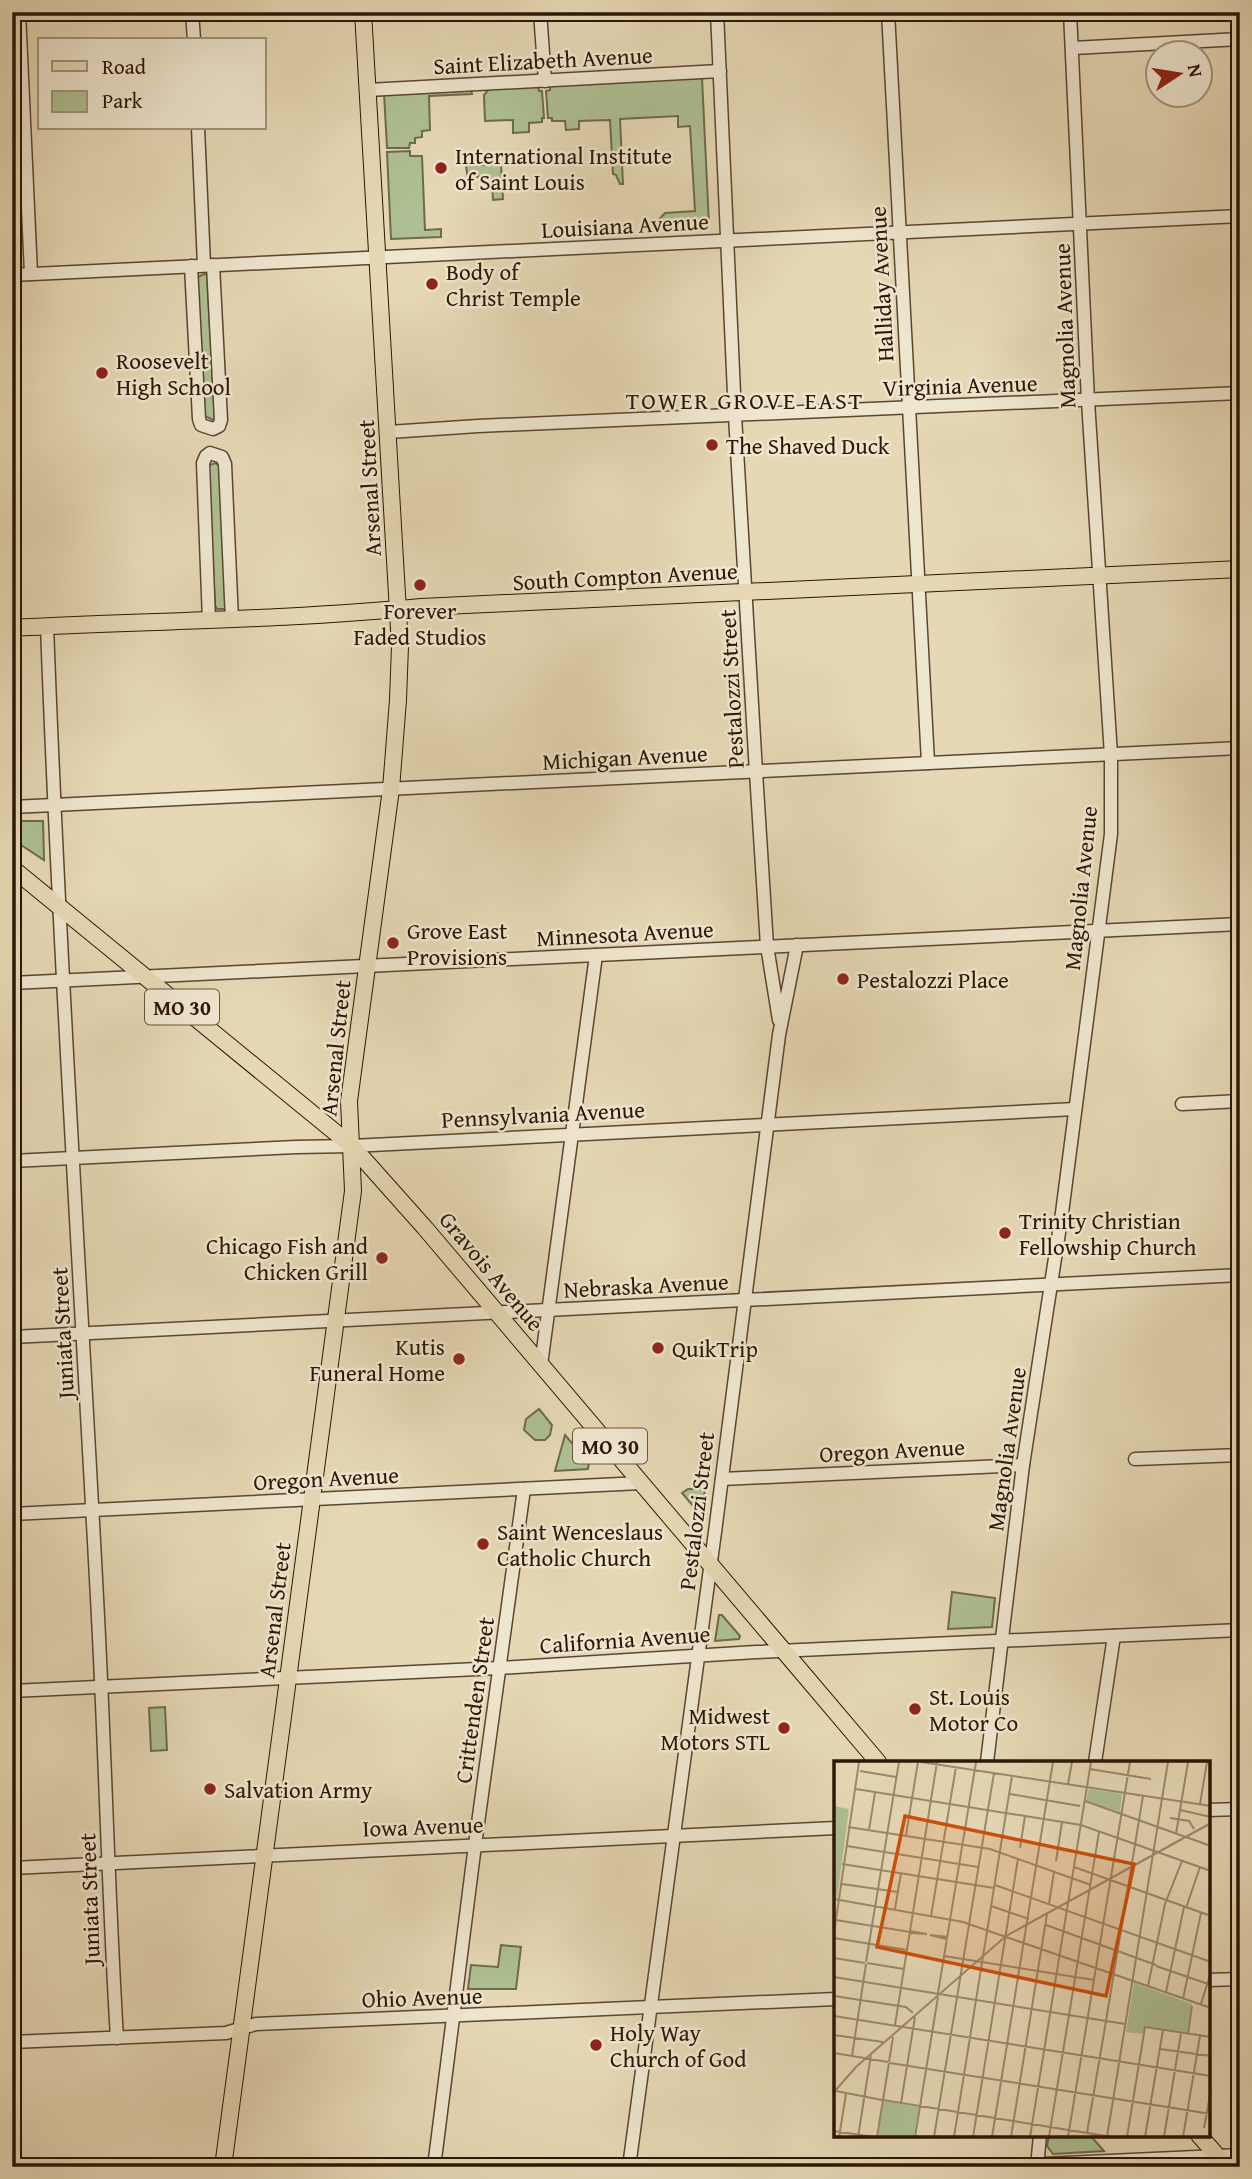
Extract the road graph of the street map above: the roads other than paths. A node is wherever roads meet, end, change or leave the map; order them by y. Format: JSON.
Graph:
{"nodes":[{"id":1,"x":19,"y":12,"type":"edge"},
{"id":2,"x":192,"y":12,"type":"edge"},
{"id":3,"x":363,"y":12,"type":"edge"},
{"id":4,"x":540,"y":12,"type":"edge"},
{"id":5,"x":717,"y":12,"type":"edge"},
{"id":6,"x":888,"y":12,"type":"edge"},
{"id":7,"x":1070,"y":12,"type":"edge"},
{"id":8,"x":194,"y":38,"type":"edge"},
{"id":9,"x":1240,"y":39,"type":"edge"},
{"id":10,"x":1073,"y":48,"type":"junction"},
{"id":11,"x":720,"y":72,"type":"junction"},
{"id":12,"x":545,"y":81,"type":"junction"},
{"id":13,"x":368,"y":90,"type":"junction"},
{"id":14,"x":198,"y":130,"type":"edge"},
{"id":15,"x":1240,"y":216,"type":"edge"},
{"id":16,"x":1081,"y":223,"type":"junction"},
{"id":17,"x":900,"y":233,"type":"junction"},
{"id":18,"x":726,"y":241,"type":"junction"},
{"id":19,"x":378,"y":258,"type":"junction"},
{"id":20,"x":203,"y":265,"type":"junction"},
{"id":21,"x":31,"y":274,"type":"junction"},
{"id":22,"x":12,"y":275,"type":"edge"},
{"id":23,"x":1240,"y":393,"type":"edge"},
{"id":24,"x":1088,"y":401,"type":"junction"},
{"id":25,"x":909,"y":408,"type":"junction"},
{"id":26,"x":735,"y":416,"type":"junction"},
{"id":27,"x":389,"y":432,"type":"junction"},
{"id":28,"x":1240,"y":569,"type":"edge"},
{"id":29,"x":1100,"y":576,"type":"junction"},
{"id":30,"x":918,"y":585,"type":"junction"},
{"id":31,"x":747,"y":593,"type":"junction"},
{"id":32,"x":399,"y":610,"type":"junction"},
{"id":33,"x":232,"y":620,"type":"junction"},
{"id":34,"x":209,"y":621,"type":"junction"},
{"id":35,"x":47,"y":626,"type":"junction"},
{"id":36,"x":12,"y":628,"type":"edge"},
{"id":37,"x":1240,"y":748,"type":"edge"},
{"id":38,"x":1111,"y":755,"type":"junction"},
{"id":39,"x":928,"y":763,"type":"junction"},
{"id":40,"x":756,"y":772,"type":"junction"},
{"id":41,"x":391,"y":789,"type":"junction"},
{"id":42,"x":55,"y":805,"type":"junction"},
{"id":43,"x":12,"y":807,"type":"edge"},
{"id":44,"x":12,"y":868,"type":"edge"},
{"id":45,"x":61,"y":906,"type":"junction"},
{"id":46,"x":1240,"y":924,"type":"edge"},
{"id":47,"x":1098,"y":932,"type":"junction"},
{"id":48,"x":797,"y":945,"type":"junction"},
{"id":49,"x":767,"y":946,"type":"junction"},
{"id":50,"x":596,"y":955,"type":"junction"},
{"id":51,"x":367,"y":967,"type":"junction"},
{"id":52,"x":146,"y":977,"type":"junction"},
{"id":53,"x":64,"y":981,"type":"junction"},
{"id":54,"x":12,"y":983,"type":"edge"},
{"id":55,"x":780,"y":1027,"type":"junction"},
{"id":56,"x":1240,"y":1101,"type":"edge"},
{"id":57,"x":1182,"y":1104,"type":"dead end"},
{"id":58,"x":1075,"y":1109,"type":"junction"},
{"id":59,"x":767,"y":1124,"type":"junction"},
{"id":60,"x":571,"y":1134,"type":"junction"},
{"id":61,"x":352,"y":1146,"type":"junction"},
{"id":62,"x":71,"y":1158,"type":"junction"},
{"id":63,"x":12,"y":1161,"type":"edge"},
{"id":64,"x":1240,"y":1275,"type":"edge"},
{"id":65,"x":1051,"y":1285,"type":"junction"},
{"id":66,"x":745,"y":1301,"type":"junction"},
{"id":67,"x":548,"y":1311,"type":"junction"},
{"id":68,"x":498,"y":1314,"type":"junction"},
{"id":69,"x":336,"y":1321,"type":"junction"},
{"id":70,"x":83,"y":1333,"type":"junction"},
{"id":71,"x":12,"y":1337,"type":"edge"},
{"id":72,"x":541,"y":1365,"type":"junction"},
{"id":73,"x":1240,"y":1455,"type":"edge"},
{"id":74,"x":1135,"y":1459,"type":"dead end"},
{"id":75,"x":1023,"y":1465,"type":"junction"},
{"id":76,"x":722,"y":1479,"type":"junction"},
{"id":77,"x":641,"y":1483,"type":"junction"},
{"id":78,"x":524,"y":1489,"type":"junction"},
{"id":79,"x":312,"y":1500,"type":"junction"},
{"id":80,"x":92,"y":1510,"type":"junction"},
{"id":81,"x":12,"y":1514,"type":"edge"},
{"id":82,"x":710,"y":1565,"type":"junction"},
{"id":83,"x":1240,"y":1630,"type":"edge"},
{"id":84,"x":1114,"y":1636,"type":"junction"},
{"id":85,"x":1001,"y":1641,"type":"junction"},
{"id":86,"x":783,"y":1651,"type":"junction"},
{"id":87,"x":698,"y":1655,"type":"junction"},
{"id":88,"x":499,"y":1668,"type":"junction"},
{"id":89,"x":288,"y":1677,"type":"junction"},
{"id":90,"x":101,"y":1687,"type":"junction"},
{"id":91,"x":12,"y":1691,"type":"edge"},
{"id":92,"x":877,"y":1761,"type":"edge"},
{"id":93,"x":987,"y":1761,"type":"edge"},
{"id":94,"x":1095,"y":1761,"type":"edge"},
{"id":95,"x":1240,"y":1808,"type":"edge"},
{"id":96,"x":1210,"y":1810,"type":"edge"},
{"id":97,"x":834,"y":1828,"type":"edge"},
{"id":98,"x":674,"y":1836,"type":"junction"},
{"id":99,"x":475,"y":1845,"type":"junction"},
{"id":100,"x":265,"y":1854,"type":"junction"},
{"id":101,"x":108,"y":1862,"type":"junction"},
{"id":102,"x":12,"y":1867,"type":"edge"},
{"id":103,"x":1240,"y":1979,"type":"edge"},
{"id":104,"x":1210,"y":1980,"type":"edge"},
{"id":105,"x":834,"y":1999,"type":"edge"},
{"id":106,"x":650,"y":2009,"type":"junction"},
{"id":107,"x":453,"y":2017,"type":"junction"},
{"id":108,"x":242,"y":2029,"type":"junction"},
{"id":109,"x":117,"y":2038,"type":"junction"},
{"id":110,"x":12,"y":2042,"type":"edge"},
{"id":111,"x":1040,"y":2137,"type":"edge"},
{"id":112,"x":1201,"y":2137,"type":"edge"},
{"id":113,"x":1240,"y":2155,"type":"edge"},
{"id":114,"x":1222,"y":2162,"type":"edge"},
{"id":115,"x":1037,"y":2165,"type":"edge"},
{"id":116,"x":223,"y":2167,"type":"edge"},
{"id":117,"x":434,"y":2167,"type":"edge"},
{"id":118,"x":629,"y":2167,"type":"edge"},
{"id":119,"x":975,"y":2167,"type":"edge"}],
"edges":[{"from":1,"to":21,"type":"street"},
{"from":2,"to":8,"type":"street"},
{"from":3,"to":13,"type":"main road","name":"Arsenal Street"},
{"from":4,"to":12,"type":"street"},
{"from":5,"to":11,"type":"street","name":"Pestalozzi Street"},
{"from":6,"to":17,"type":"street","name":"Halliday Avenue"},
{"from":7,"to":10,"type":"street","name":"Magnolia Avenue"},
{"from":9,"to":10,"type":"street"},
{"from":10,"to":16,"type":"street","name":"Magnolia Avenue"},
{"from":11,"to":12,"type":"street","name":"Saint Elizabeth Avenue"},
{"from":11,"to":18,"type":"street","name":"Pestalozzi Street"},
{"from":12,"to":13,"type":"street","name":"Saint Elizabeth Avenue"},
{"from":13,"to":19,"type":"main road","name":"Arsenal Street"},
{"from":14,"to":20,"type":"street"},
{"from":15,"to":16,"type":"street","name":"Louisiana Avenue"},
{"from":16,"to":17,"type":"street","name":"Louisiana Avenue"},
{"from":16,"to":24,"type":"street","name":"Magnolia Avenue"},
{"from":17,"to":18,"type":"street","name":"Louisiana Avenue"},
{"from":17,"to":25,"type":"street","name":"Halliday Avenue"},
{"from":18,"to":19,"type":"street","name":"Louisiana Avenue"},
{"from":18,"to":26,"type":"street","name":"Pestalozzi Street"},
{"from":19,"to":20,"type":"street","name":"Louisiana Avenue"},
{"from":19,"to":27,"type":"main road","name":"Arsenal Street"},
{"from":20,"to":20,"type":"street"},
{"from":20,"to":21,"type":"street","name":"Louisiana Avenue"},
{"from":21,"to":22,"type":"street","name":"Louisiana Avenue"},
{"from":23,"to":24,"type":"street","name":"Virginia Avenue"},
{"from":24,"to":25,"type":"street","name":"Virginia Avenue"},
{"from":24,"to":29,"type":"street","name":"Magnolia Avenue"},
{"from":25,"to":26,"type":"street","name":"Virginia Avenue"},
{"from":25,"to":30,"type":"street","name":"Halliday Avenue"},
{"from":26,"to":27,"type":"street","name":"Virginia Avenue"},
{"from":26,"to":31,"type":"street","name":"Pestalozzi Street"},
{"from":27,"to":32,"type":"main road","name":"Arsenal Street"},
{"from":28,"to":29,"type":"main road","name":"South Compton Avenue"},
{"from":29,"to":30,"type":"main road","name":"South Compton Avenue"},
{"from":29,"to":38,"type":"street","name":"Magnolia Avenue"},
{"from":30,"to":31,"type":"main road","name":"South Compton Avenue"},
{"from":30,"to":39,"type":"street","name":"Halliday Avenue"},
{"from":31,"to":32,"type":"main road","name":"South Compton Avenue"},
{"from":31,"to":40,"type":"street","name":"Pestalozzi Street"},
{"from":32,"to":33,"type":"main road","name":"South Compton Avenue"},
{"from":32,"to":41,"type":"main road","name":"Arsenal Street"},
{"from":33,"to":34,"type":"main road","name":"South Compton Avenue"},
{"from":33,"to":34,"type":"street"},
{"from":34,"to":35,"type":"main road","name":"South Compton Avenue"},
{"from":35,"to":36,"type":"main road","name":"South Compton Avenue"},
{"from":35,"to":42,"type":"street","name":"Juniata Street"},
{"from":37,"to":38,"type":"street","name":"Michigan Avenue"},
{"from":38,"to":39,"type":"street","name":"Michigan Avenue"},
{"from":38,"to":47,"type":"street","name":"Magnolia Avenue"},
{"from":39,"to":40,"type":"street","name":"Michigan Avenue"},
{"from":40,"to":41,"type":"street","name":"Michigan Avenue"},
{"from":40,"to":49,"type":"street","name":"Pestalozzi Street"},
{"from":41,"to":42,"type":"street","name":"Michigan Avenue"},
{"from":41,"to":51,"type":"main road","name":"Arsenal Street"},
{"from":42,"to":43,"type":"street","name":"Michigan Avenue"},
{"from":42,"to":45,"type":"street","name":"Juniata Street"},
{"from":44,"to":45,"type":"main road","name":"Gravois Avenue","number":"MO 30"},
{"from":45,"to":52,"type":"main road","name":"Gravois Avenue","number":"MO 30"},
{"from":45,"to":53,"type":"street","name":"Juniata Street"},
{"from":46,"to":47,"type":"street","name":"Minnesota Avenue"},
{"from":47,"to":48,"type":"street","name":"Minnesota Avenue"},
{"from":47,"to":58,"type":"street","name":"Magnolia Avenue"},
{"from":48,"to":49,"type":"street","name":"Minnesota Avenue"},
{"from":48,"to":55,"type":"street","name":"Pestalozzi Street"},
{"from":49,"to":50,"type":"street","name":"Minnesota Avenue"},
{"from":49,"to":55,"type":"street","name":"Pestalozzi Street"},
{"from":50,"to":51,"type":"street","name":"Minnesota Avenue"},
{"from":50,"to":60,"type":"street"},
{"from":51,"to":52,"type":"street","name":"Minnesota Avenue"},
{"from":51,"to":61,"type":"main road","name":"Arsenal Street"},
{"from":52,"to":53,"type":"street","name":"Minnesota Avenue"},
{"from":52,"to":61,"type":"main road","name":"Gravois Avenue","number":"MO 30"},
{"from":53,"to":54,"type":"street","name":"Minnesota Avenue"},
{"from":53,"to":62,"type":"street","name":"Juniata Street"},
{"from":55,"to":59,"type":"street","name":"Pestalozzi Street"},
{"from":56,"to":57,"type":"street"},
{"from":58,"to":59,"type":"street","name":"Pennsylvania Avenue"},
{"from":58,"to":65,"type":"street","name":"Magnolia Avenue"},
{"from":59,"to":60,"type":"street","name":"Pennsylvania Avenue"},
{"from":59,"to":66,"type":"street","name":"Pestalozzi Street"},
{"from":60,"to":61,"type":"street","name":"Pennsylvania Avenue"},
{"from":60,"to":67,"type":"street"},
{"from":61,"to":62,"type":"street","name":"Pennsylvania Avenue"},
{"from":61,"to":68,"type":"main road","name":"Gravois Avenue","number":"MO 30"},
{"from":61,"to":69,"type":"main road","name":"Arsenal Street"},
{"from":62,"to":63,"type":"street","name":"Pennsylvania Avenue"},
{"from":62,"to":70,"type":"street","name":"Juniata Street"},
{"from":64,"to":65,"type":"street","name":"Nebraska Avenue"},
{"from":65,"to":66,"type":"street","name":"Nebraska Avenue"},
{"from":65,"to":75,"type":"street","name":"Magnolia Avenue"},
{"from":66,"to":67,"type":"street","name":"Nebraska Avenue"},
{"from":66,"to":76,"type":"street","name":"Pestalozzi Street"},
{"from":67,"to":68,"type":"street","name":"Nebraska Avenue"},
{"from":67,"to":72,"type":"street"},
{"from":68,"to":69,"type":"street","name":"Nebraska Avenue"},
{"from":68,"to":72,"type":"main road","name":"Gravois Avenue","number":"MO 30"},
{"from":69,"to":70,"type":"street","name":"Nebraska Avenue"},
{"from":69,"to":79,"type":"main road","name":"Arsenal Street"},
{"from":70,"to":71,"type":"street","name":"Nebraska Avenue"},
{"from":70,"to":80,"type":"street","name":"Juniata Street"},
{"from":72,"to":77,"type":"main road","name":"Gravois Avenue","number":"MO 30"},
{"from":73,"to":74,"type":"street"},
{"from":75,"to":76,"type":"street","name":"Oregon Avenue"},
{"from":75,"to":85,"type":"street","name":"Magnolia Avenue"},
{"from":76,"to":82,"type":"street","name":"Pestalozzi Street"},
{"from":77,"to":78,"type":"street","name":"Oregon Avenue"},
{"from":77,"to":82,"type":"main road","name":"Gravois Avenue","number":"MO 30"},
{"from":78,"to":79,"type":"street","name":"Oregon Avenue"},
{"from":78,"to":88,"type":"street","name":"Crittenden Street"},
{"from":79,"to":80,"type":"street","name":"Oregon Avenue"},
{"from":79,"to":89,"type":"main road","name":"Arsenal Street"},
{"from":80,"to":81,"type":"street","name":"Oregon Avenue"},
{"from":80,"to":90,"type":"street","name":"Juniata Street"},
{"from":82,"to":86,"type":"main road","name":"Gravois Avenue","number":"MO 30"},
{"from":82,"to":87,"type":"street","name":"Pestalozzi Street"},
{"from":83,"to":84,"type":"street","name":"California Avenue"},
{"from":84,"to":85,"type":"street","name":"California Avenue"},
{"from":84,"to":94,"type":"street"},
{"from":85,"to":86,"type":"street","name":"California Avenue"},
{"from":85,"to":93,"type":"street","name":"Magnolia Avenue"},
{"from":86,"to":87,"type":"street","name":"California Avenue"},
{"from":86,"to":92,"type":"main road","name":"Gravois Avenue","number":"MO 30"},
{"from":87,"to":88,"type":"street","name":"California Avenue"},
{"from":87,"to":98,"type":"street","name":"Pestalozzi Street"},
{"from":88,"to":89,"type":"street","name":"California Avenue"},
{"from":88,"to":99,"type":"street","name":"Crittenden Street"},
{"from":89,"to":90,"type":"street","name":"California Avenue"},
{"from":89,"to":100,"type":"main road","name":"Arsenal Street"},
{"from":90,"to":91,"type":"street","name":"California Avenue"},
{"from":90,"to":101,"type":"street","name":"Juniata Street"},
{"from":95,"to":96,"type":"street"},
{"from":97,"to":98,"type":"street","name":"Iowa Avenue"},
{"from":98,"to":99,"type":"street","name":"Iowa Avenue"},
{"from":98,"to":106,"type":"street","name":"Pestalozzi Street"},
{"from":99,"to":100,"type":"street","name":"Iowa Avenue"},
{"from":99,"to":107,"type":"street","name":"Crittenden Street"},
{"from":100,"to":101,"type":"street","name":"Iowa Avenue"},
{"from":100,"to":108,"type":"main road","name":"Arsenal Street"},
{"from":101,"to":102,"type":"street","name":"Iowa Avenue"},
{"from":101,"to":109,"type":"street","name":"Juniata Street"},
{"from":103,"to":104,"type":"street"},
{"from":105,"to":106,"type":"street","name":"Ohio Avenue"},
{"from":106,"to":107,"type":"street","name":"Ohio Avenue"},
{"from":106,"to":118,"type":"street","name":"Pestalozzi Street"},
{"from":107,"to":108,"type":"street","name":"Ohio Avenue"},
{"from":107,"to":117,"type":"street","name":"Crittenden Street"},
{"from":108,"to":109,"type":"street","name":"Ohio Avenue"},
{"from":108,"to":116,"type":"main road","name":"Arsenal Street"},
{"from":109,"to":110,"type":"street","name":"Ohio Avenue"},
{"from":111,"to":115,"type":"street"},
{"from":112,"to":114,"type":"main road"},
{"from":113,"to":114,"type":"street"},
{"from":114,"to":115,"type":"street"},
{"from":115,"to":119,"type":"street"}]}
